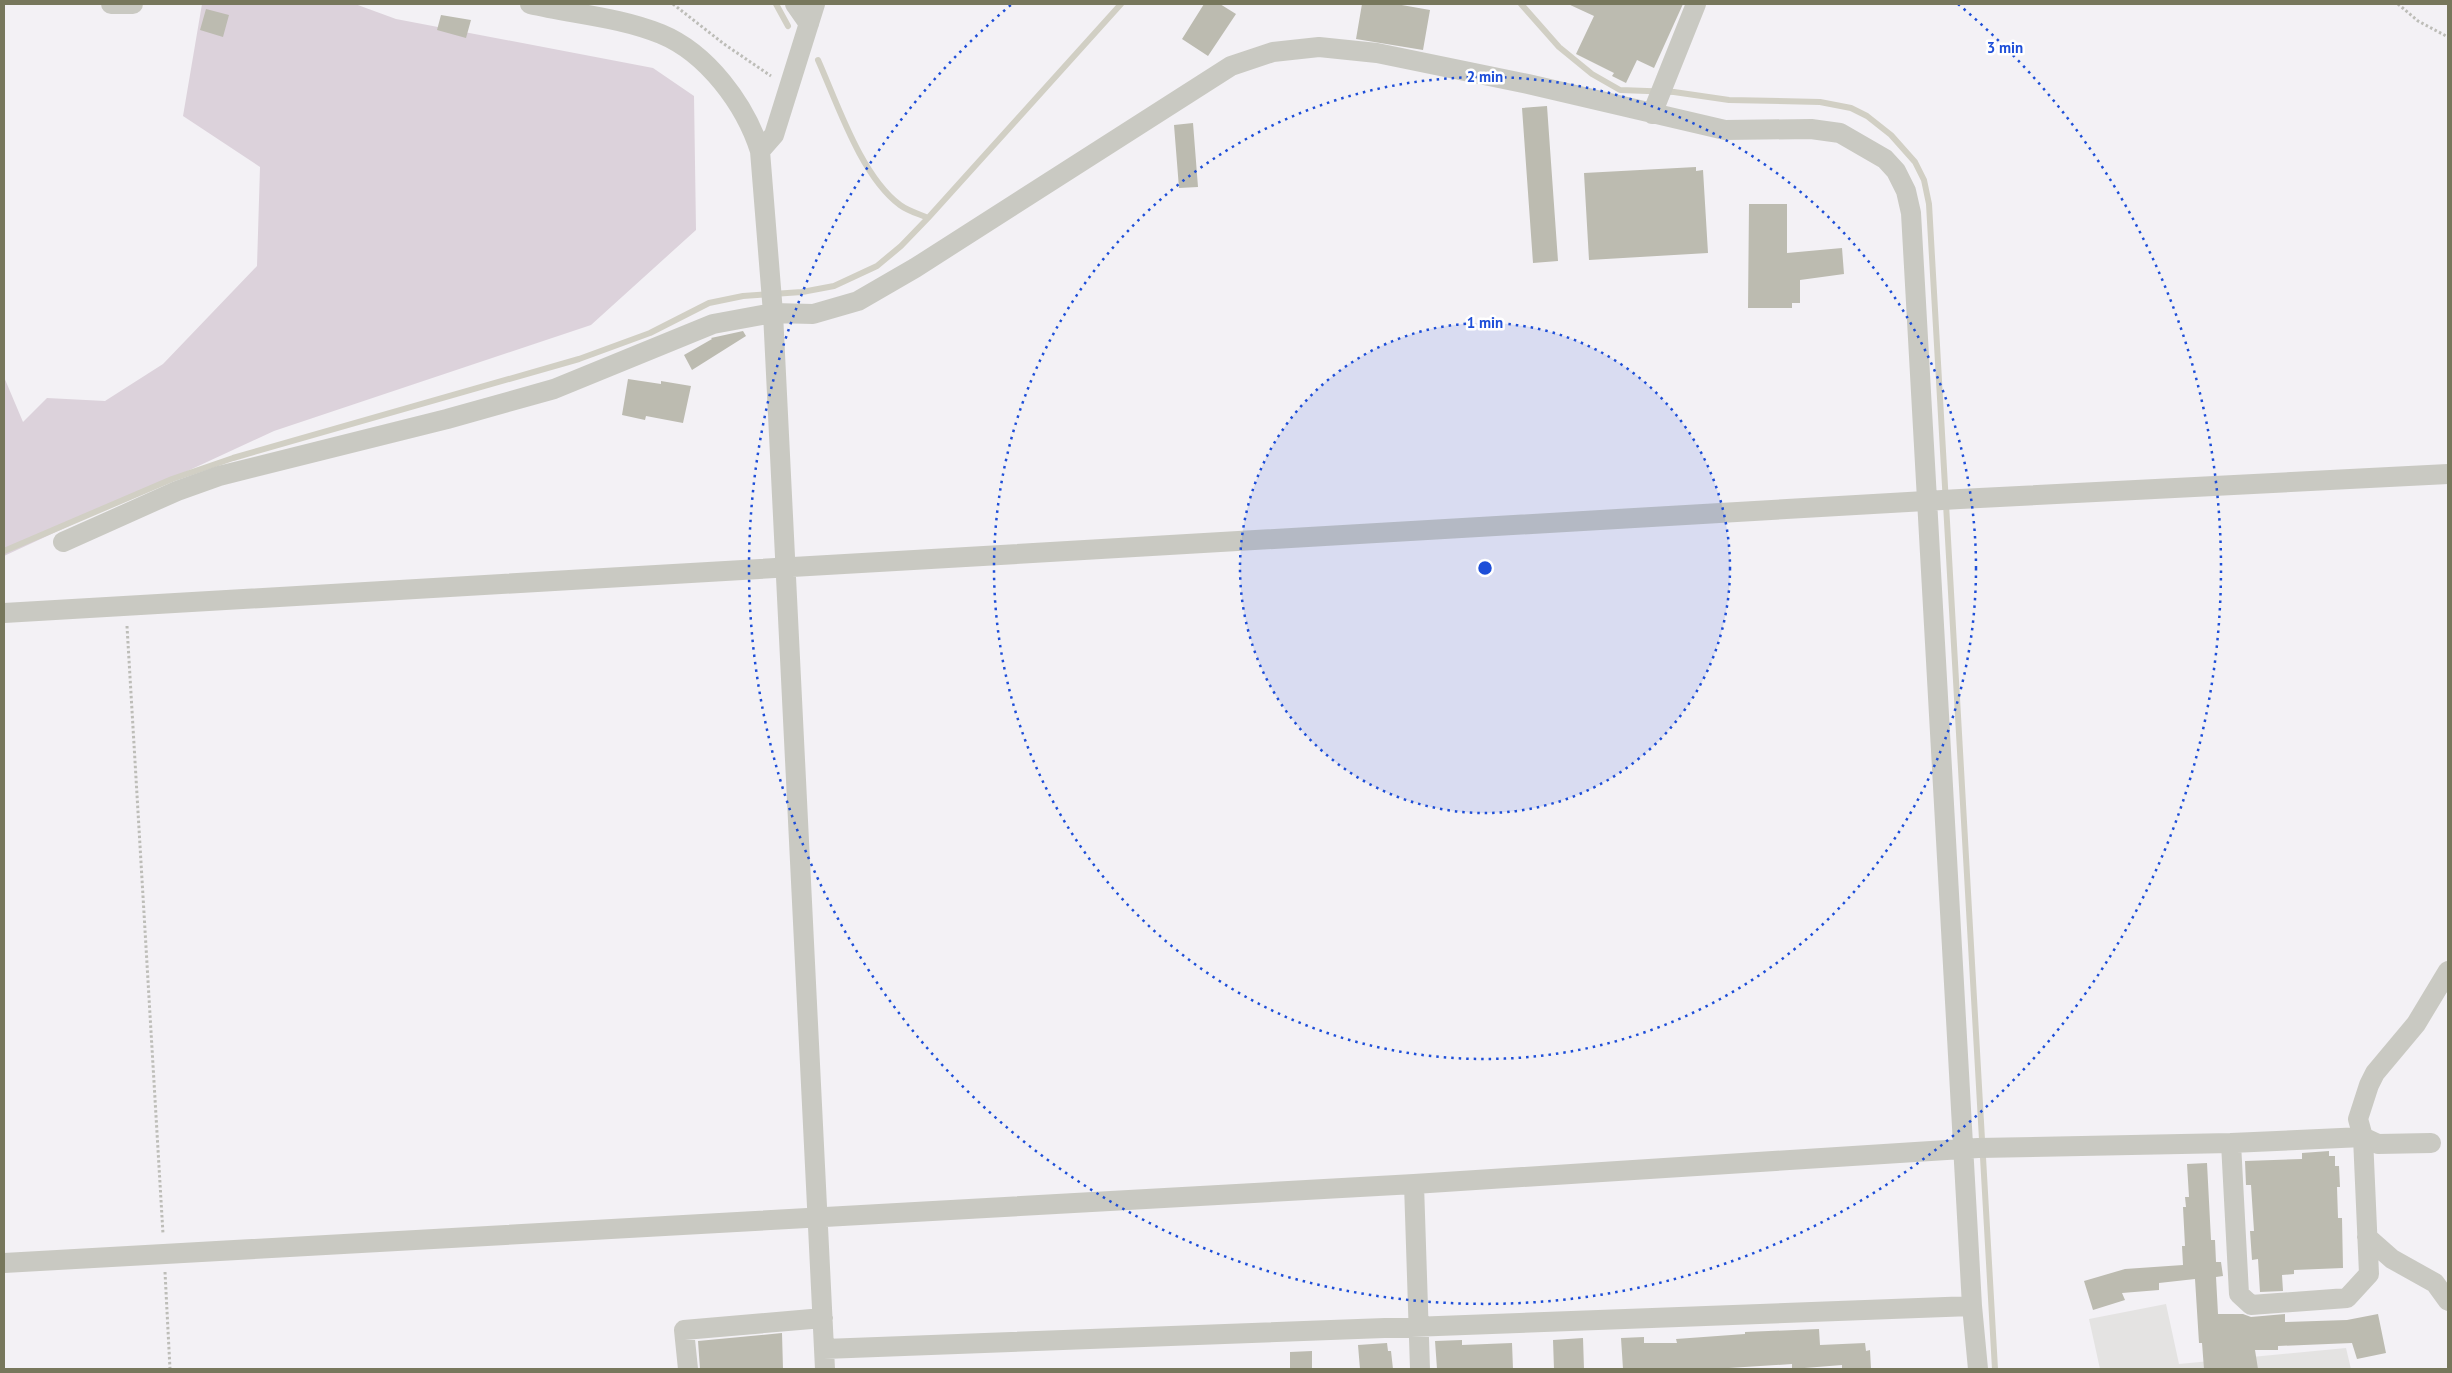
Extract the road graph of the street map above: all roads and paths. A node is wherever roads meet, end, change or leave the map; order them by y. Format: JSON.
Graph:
{"nodes":[{"id":1,"x":111,"y":4,"type":"edge"},
{"id":2,"x":133,"y":4,"type":"edge"},
{"id":3,"x":530,"y":4,"type":"edge"},
{"id":4,"x":673,"y":4,"type":"edge"},
{"id":5,"x":794,"y":4,"type":"edge"},
{"id":6,"x":815,"y":4,"type":"edge"},
{"id":7,"x":1696,"y":4,"type":"edge"},
{"id":8,"x":2398,"y":4,"type":"edge"},
{"id":9,"x":809,"y":24,"type":"junction"},
{"id":10,"x":2448,"y":37,"type":"edge"},
{"id":11,"x":789,"y":87,"type":"junction"},
{"id":12,"x":1652,"y":114,"type":"junction"},
{"id":13,"x":760,"y":151,"type":"junction"},
{"id":14,"x":772,"y":300,"type":"junction"},
{"id":15,"x":2448,"y":474,"type":"edge"},
{"id":16,"x":1932,"y":501,"type":"junction"},
{"id":17,"x":63,"y":542,"type":"dead end"},
{"id":18,"x":786,"y":567,"type":"junction"},
{"id":19,"x":125,"y":606,"type":"junction"},
{"id":20,"x":4,"y":613,"type":"edge"},
{"id":21,"x":2448,"y":971,"type":"edge"},
{"id":22,"x":2363,"y":1137,"type":"junction"},
{"id":23,"x":2231,"y":1143,"type":"junction"},
{"id":24,"x":2431,"y":1143,"type":"dead end"},
{"id":25,"x":1978,"y":1148,"type":"junction"},
{"id":26,"x":1414,"y":1184,"type":"junction"},
{"id":27,"x":818,"y":1217,"type":"junction"},
{"id":28,"x":2367,"y":1237,"type":"junction"},
{"id":29,"x":164,"y":1254,"type":"junction"},
{"id":30,"x":4,"y":1263,"type":"edge"},
{"id":31,"x":2448,"y":1301,"type":"edge"},
{"id":32,"x":1972,"y":1306,"type":"junction"},
{"id":33,"x":823,"y":1318,"type":"junction"},
{"id":34,"x":1418,"y":1326,"type":"junction"},
{"id":35,"x":824,"y":1349,"type":"junction"},
{"id":36,"x":170,"y":1369,"type":"edge"},
{"id":37,"x":688,"y":1369,"type":"edge"},
{"id":38,"x":825,"y":1369,"type":"edge"},
{"id":39,"x":1420,"y":1369,"type":"edge"},
{"id":40,"x":1978,"y":1369,"type":"edge"}],
"edges":[{"from":1,"to":2,"type":"street"},
{"from":3,"to":13,"type":"street"},
{"from":4,"to":11,"type":"path"},
{"from":5,"to":9,"type":"street"},
{"from":6,"to":9,"type":"street"},
{"from":7,"to":12,"type":"street"},
{"from":8,"to":10,"type":"path"},
{"from":9,"to":11,"type":"street"},
{"from":11,"to":13,"type":"street"},
{"from":12,"to":14,"type":"street"},
{"from":12,"to":16,"type":"street"},
{"from":13,"to":14,"type":"street"},
{"from":14,"to":17,"type":"street"},
{"from":14,"to":18,"type":"street"},
{"from":15,"to":16,"type":"street"},
{"from":16,"to":18,"type":"street"},
{"from":16,"to":25,"type":"street"},
{"from":18,"to":19,"type":"street"},
{"from":18,"to":27,"type":"street"},
{"from":19,"to":20,"type":"street"},
{"from":19,"to":29,"type":"path"},
{"from":21,"to":22,"type":"street"},
{"from":22,"to":23,"type":"street"},
{"from":22,"to":24,"type":"street"},
{"from":22,"to":28,"type":"street"},
{"from":23,"to":25,"type":"street"},
{"from":23,"to":28,"type":"street"},
{"from":25,"to":26,"type":"street"},
{"from":25,"to":32,"type":"street"},
{"from":26,"to":27,"type":"street"},
{"from":26,"to":34,"type":"street"},
{"from":27,"to":29,"type":"street"},
{"from":27,"to":33,"type":"street"},
{"from":28,"to":31,"type":"street"},
{"from":29,"to":30,"type":"street"},
{"from":29,"to":36,"type":"path"},
{"from":32,"to":34,"type":"street"},
{"from":32,"to":40,"type":"street"},
{"from":33,"to":35,"type":"street"},
{"from":33,"to":37,"type":"street"},
{"from":34,"to":35,"type":"street"},
{"from":34,"to":39,"type":"street"},
{"from":35,"to":38,"type":"street"}]}
